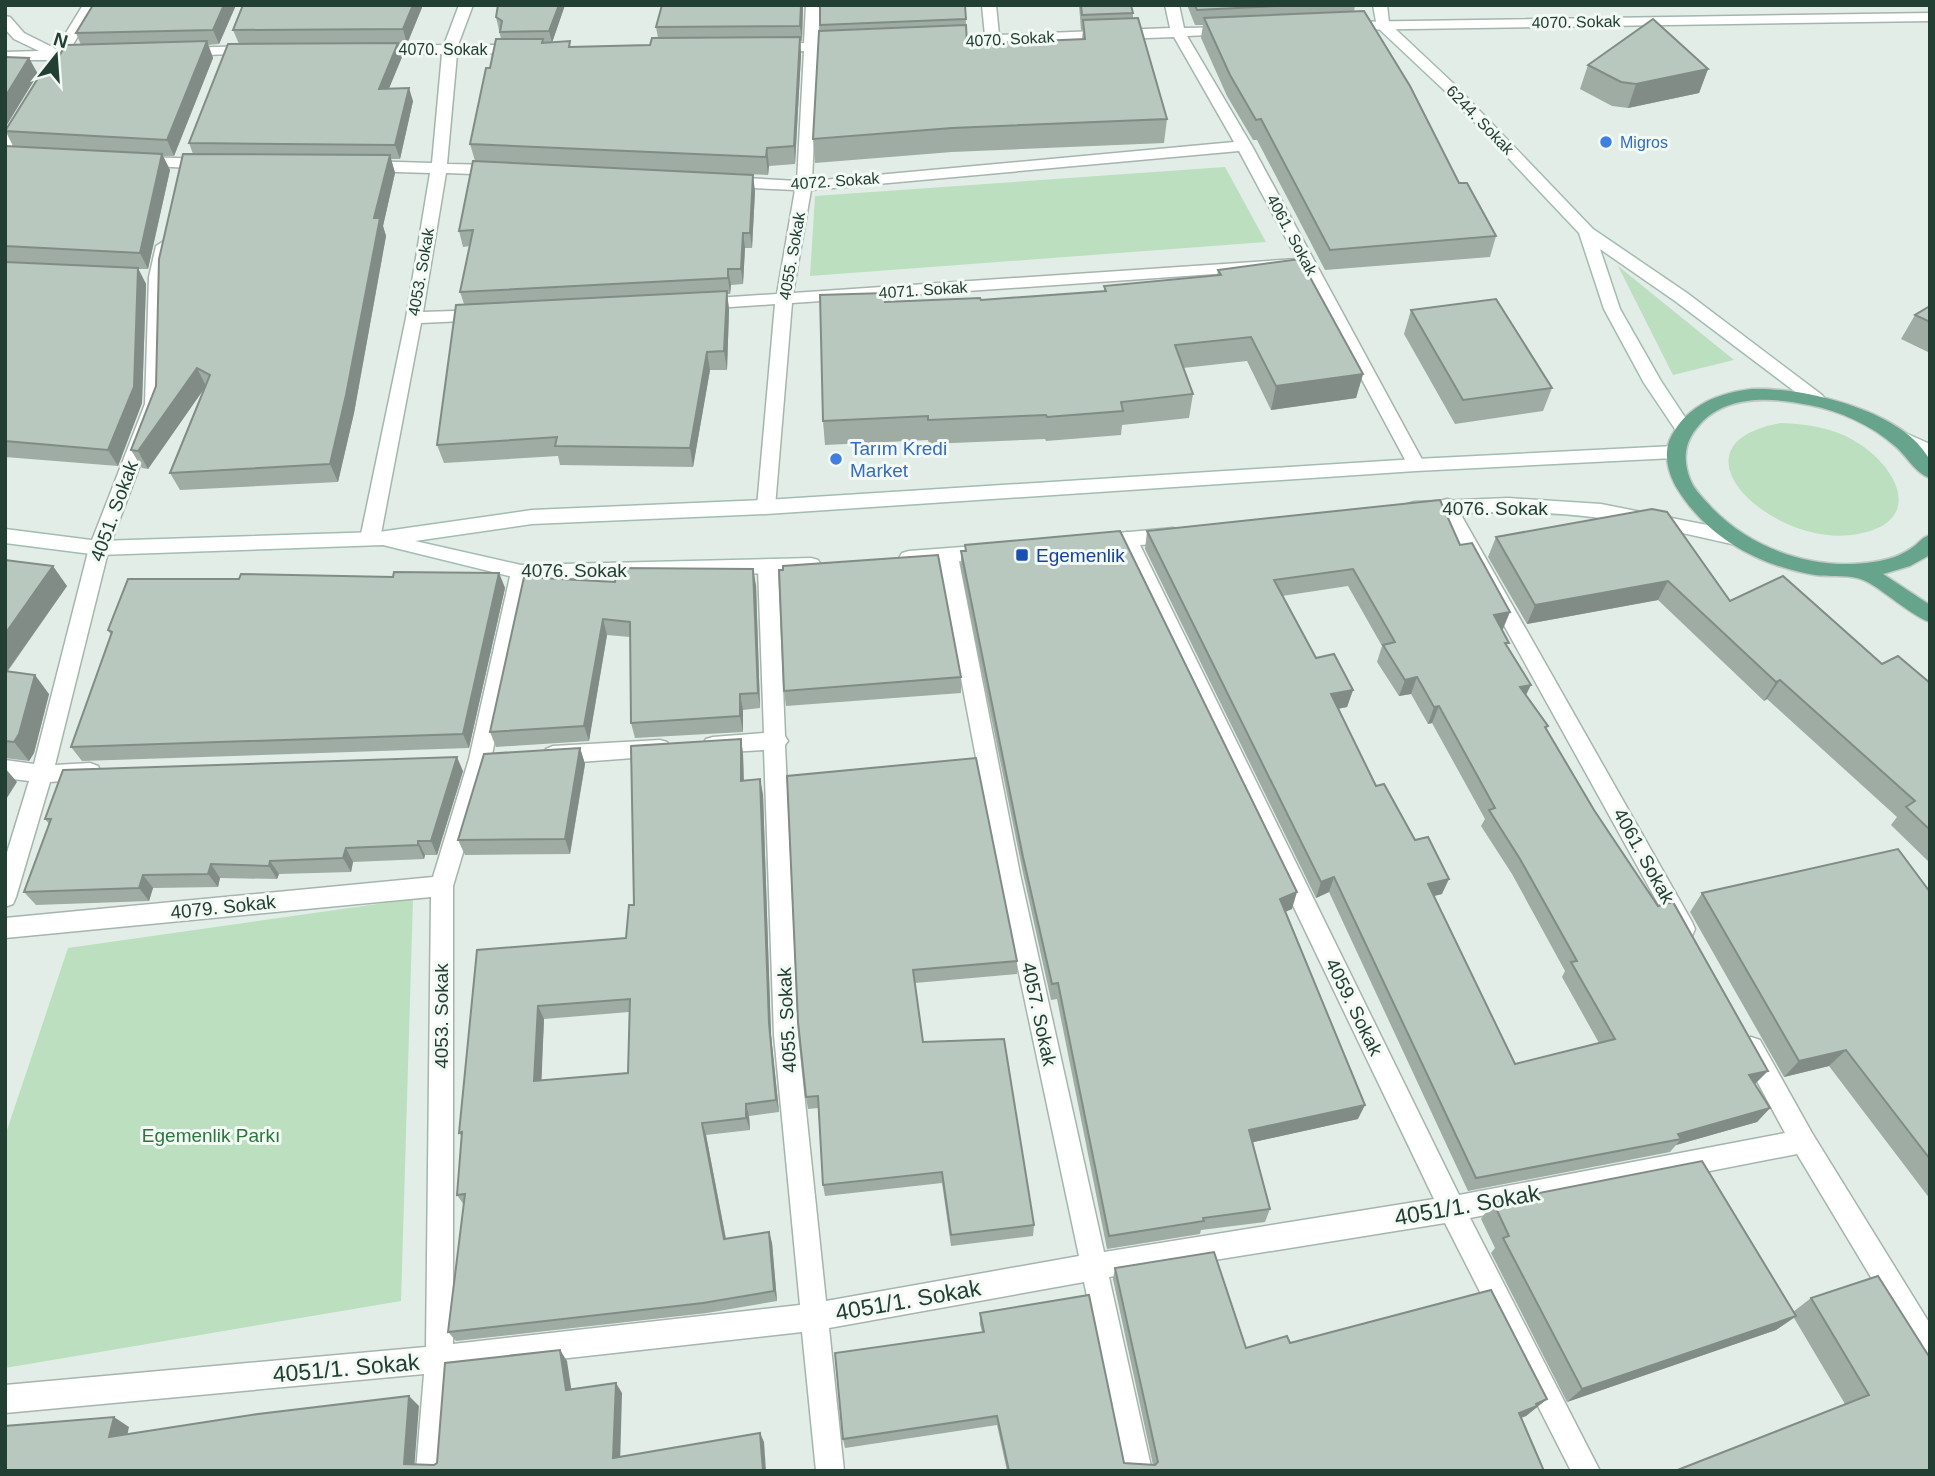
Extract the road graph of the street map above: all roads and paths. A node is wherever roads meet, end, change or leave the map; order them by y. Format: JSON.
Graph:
{"nodes":[{"id":1,"x":90,"y":5,"type":"edge"},
{"id":2,"x":466,"y":5,"type":"edge"},
{"id":3,"x":813,"y":5,"type":"edge"},
{"id":4,"x":989,"y":5,"type":"edge"},
{"id":5,"x":1172,"y":5,"type":"edge"},
{"id":6,"x":1380,"y":5,"type":"edge"},
{"id":7,"x":1930,"y":17,"type":"edge"},
{"id":8,"x":5,"y":20,"type":"edge"},
{"id":9,"x":1382,"y":24,"type":"junction"},
{"id":10,"x":1327,"y":26,"type":"edge"},
{"id":11,"x":235,"y":28,"type":"edge"},
{"id":12,"x":1246,"y":29,"type":"edge"},
{"id":13,"x":1178,"y":32,"type":"junction"},
{"id":14,"x":992,"y":40,"type":"junction"},
{"id":15,"x":923,"y":43,"type":"edge"},
{"id":16,"x":867,"y":45,"type":"edge"},
{"id":17,"x":530,"y":48,"type":"edge"},
{"id":18,"x":757,"y":48,"type":"edge"},
{"id":19,"x":811,"y":48,"type":"junction"},
{"id":20,"x":450,"y":49,"type":"junction"},
{"id":21,"x":269,"y":50,"type":"edge"},
{"id":22,"x":353,"y":50,"type":"edge"},
{"id":23,"x":162,"y":52,"type":"edge"},
{"id":24,"x":97,"y":54,"type":"edge"},
{"id":25,"x":58,"y":55,"type":"junction"},
{"id":26,"x":5,"y":56,"type":"edge"},
{"id":27,"x":225,"y":57,"type":"junction"},
{"id":28,"x":45,"y":78,"type":"edge"},
{"id":29,"x":32,"y":101,"type":"edge"},
{"id":30,"x":192,"y":139,"type":"edge"},
{"id":31,"x":1244,"y":146,"type":"junction"},
{"id":32,"x":10,"y":152,"type":"edge"},
{"id":33,"x":127,"y":161,"type":"edge"},
{"id":34,"x":222,"y":164,"type":"edge"},
{"id":35,"x":344,"y":166,"type":"edge"},
{"id":36,"x":439,"y":167,"type":"junction"},
{"id":37,"x":180,"y":170,"type":"junction"},
{"id":38,"x":520,"y":171,"type":"edge"},
{"id":39,"x":709,"y":181,"type":"edge"},
{"id":40,"x":804,"y":186,"type":"junction"},
{"id":41,"x":168,"y":227,"type":"edge"},
{"id":42,"x":1587,"y":232,"type":"junction"},
{"id":43,"x":1307,"y":263,"type":"junction"},
{"id":44,"x":784,"y":299,"type":"junction"},
{"id":45,"x":688,"y":304,"type":"edge"},
{"id":46,"x":496,"y":314,"type":"edge"},
{"id":47,"x":414,"y":318,"type":"junction"},
{"id":48,"x":1816,"y":399,"type":"junction"},
{"id":49,"x":1683,"y":428,"type":"junction"},
{"id":50,"x":1894,"y":434,"type":"junction"},
{"id":51,"x":1930,"y":452,"type":"edge"},
{"id":52,"x":1674,"y":453,"type":"junction"},
{"id":53,"x":1416,"y":465,"type":"junction"},
{"id":54,"x":1930,"y":472,"type":"edge"},
{"id":55,"x":1447,"y":506,"type":"junction"},
{"id":56,"x":766,"y":507,"type":"junction"},
{"id":57,"x":1394,"y":512,"type":"edge"},
{"id":58,"x":1194,"y":533,"type":"edge"},
{"id":59,"x":5,"y":536,"type":"edge"},
{"id":60,"x":1732,"y":537,"type":"junction"},
{"id":61,"x":374,"y":539,"type":"junction"},
{"id":62,"x":1127,"y":540,"type":"junction"},
{"id":63,"x":1930,"y":542,"type":"edge"},
{"id":64,"x":1072,"y":544,"type":"edge"},
{"id":65,"x":99,"y":548,"type":"junction"},
{"id":66,"x":1003,"y":551,"type":"edge"},
{"id":67,"x":948,"y":556,"type":"junction"},
{"id":68,"x":892,"y":559,"type":"edge"},
{"id":69,"x":824,"y":564,"type":"edge"},
{"id":70,"x":768,"y":568,"type":"junction"},
{"id":71,"x":521,"y":572,"type":"junction"},
{"id":72,"x":1865,"y":572,"type":"junction"},
{"id":73,"x":1930,"y":615,"type":"edge"},
{"id":74,"x":777,"y":741,"type":"junction"},
{"id":75,"x":534,"y":756,"type":"edge"},
{"id":76,"x":507,"y":757,"type":"edge"},
{"id":77,"x":480,"y":759,"type":"junction"},
{"id":78,"x":452,"y":760,"type":"edge"},
{"id":79,"x":5,"y":769,"type":"edge"},
{"id":80,"x":110,"y":771,"type":"edge"},
{"id":81,"x":42,"y":774,"type":"junction"},
{"id":82,"x":442,"y":886,"type":"junction"},
{"id":83,"x":5,"y":897,"type":"edge"},
{"id":84,"x":5,"y":928,"type":"edge"},
{"id":85,"x":1693,"y":945,"type":"edge"},
{"id":86,"x":1741,"y":1031,"type":"edge"},
{"id":87,"x":1803,"y":1141,"type":"junction"},
{"id":88,"x":1452,"y":1209,"type":"junction"},
{"id":89,"x":1093,"y":1267,"type":"junction"},
{"id":90,"x":814,"y":1317,"type":"junction"},
{"id":91,"x":1930,"y":1349,"type":"edge"},
{"id":92,"x":439,"y":1359,"type":"junction"},
{"id":93,"x":5,"y":1399,"type":"edge"},
{"id":94,"x":430,"y":1471,"type":"edge"},
{"id":95,"x":830,"y":1471,"type":"edge"},
{"id":96,"x":1138,"y":1471,"type":"edge"},
{"id":97,"x":1587,"y":1471,"type":"edge"}],
"edges":[{"from":1,"to":25,"type":"street"},
{"from":2,"to":20,"type":"street","name":"4053. Sokak"},
{"from":3,"to":19,"type":"street","name":"4055. Sokak"},
{"from":4,"to":14,"type":"street"},
{"from":5,"to":13,"type":"street","name":"4061. Sokak"},
{"from":6,"to":9,"type":"street"},
{"from":7,"to":9,"type":"street","name":"4070. Sokak"},
{"from":8,"to":25,"type":"street"},
{"from":9,"to":10,"type":"street","name":"4070. Sokak"},
{"from":9,"to":42,"type":"street","name":"6244. Sokak"},
{"from":11,"to":27,"type":"street"},
{"from":12,"to":13,"type":"street","name":"4070. Sokak"},
{"from":13,"to":14,"type":"street","name":"4070. Sokak"},
{"from":13,"to":31,"type":"street","name":"4061. Sokak"},
{"from":14,"to":15,"type":"street","name":"4070. Sokak"},
{"from":16,"to":19,"type":"street"},
{"from":17,"to":20,"type":"street","name":"4070. Sokak"},
{"from":18,"to":19,"type":"street"},
{"from":19,"to":40,"type":"street","name":"4055. Sokak"},
{"from":20,"to":22,"type":"street","name":"4070. Sokak"},
{"from":20,"to":36,"type":"street","name":"4053. Sokak"},
{"from":21,"to":27,"type":"street"},
{"from":23,"to":27,"type":"street"},
{"from":24,"to":25,"type":"street"},
{"from":25,"to":26,"type":"street"},
{"from":25,"to":28,"type":"street"},
{"from":29,"to":32,"type":"street"},
{"from":30,"to":37,"type":"street"},
{"from":31,"to":40,"type":"street","name":"4072. Sokak"},
{"from":31,"to":43,"type":"street","name":"4061. Sokak"},
{"from":33,"to":37,"type":"street"},
{"from":34,"to":37,"type":"street"},
{"from":35,"to":36,"type":"street"},
{"from":36,"to":38,"type":"street"},
{"from":36,"to":47,"type":"street","name":"4053. Sokak"},
{"from":39,"to":40,"type":"street","name":"4072. Sokak"},
{"from":40,"to":44,"type":"street","name":"4055. Sokak"},
{"from":41,"to":65,"type":"street","name":"4051. Sokak"},
{"from":42,"to":48,"type":"street","name":"6244. Sokak"},
{"from":42,"to":49,"type":"street","name":"6244. Sokak"},
{"from":43,"to":44,"type":"street","name":"4071. Sokak"},
{"from":43,"to":53,"type":"street","name":"4061. Sokak"},
{"from":44,"to":45,"type":"street","name":"4071. Sokak"},
{"from":44,"to":56,"type":"street","name":"4055. Sokak"},
{"from":46,"to":47,"type":"street"},
{"from":47,"to":61,"type":"street","name":"4053. Sokak"},
{"from":48,"to":49,"type":"main road"},
{"from":48,"to":50,"type":"main road"},
{"from":49,"to":52,"type":"main road"},
{"from":50,"to":51,"type":"street"},
{"from":50,"to":54,"type":"main road"},
{"from":52,"to":53,"type":"street","name":"4076. Sokak"},
{"from":52,"to":60,"type":"main road"},
{"from":53,"to":56,"type":"street","name":"4076. Sokak"},
{"from":55,"to":57,"type":"street","name":"4076. Sokak"},
{"from":55,"to":60,"type":"street","name":"4076. Sokak"},
{"from":55,"to":85,"type":"street","name":"4061. Sokak"},
{"from":56,"to":61,"type":"street","name":"4076. Sokak"},
{"from":58,"to":62,"type":"street"},
{"from":59,"to":65,"type":"street","name":"4076. Sokak"},
{"from":60,"to":72,"type":"main road"},
{"from":61,"to":65,"type":"street","name":"4076. Sokak"},
{"from":61,"to":71,"type":"street","name":"4076. Sokak"},
{"from":62,"to":64,"type":"street"},
{"from":62,"to":88,"type":"street","name":"4059. Sokak"},
{"from":63,"to":72,"type":"main road"},
{"from":65,"to":81,"type":"street","name":"4051. Sokak"},
{"from":66,"to":67,"type":"street"},
{"from":67,"to":68,"type":"street"},
{"from":67,"to":89,"type":"street","name":"4057. Sokak"},
{"from":69,"to":70,"type":"street","name":"4076. Sokak"},
{"from":70,"to":71,"type":"street","name":"4076. Sokak"},
{"from":70,"to":74,"type":"street","name":"4055. Sokak"},
{"from":71,"to":77,"type":"street","name":"4053. Sokak"},
{"from":72,"to":73,"type":"main road"},
{"from":74,"to":75,"type":"street"},
{"from":74,"to":90,"type":"street","name":"4055. Sokak"},
{"from":76,"to":77,"type":"street"},
{"from":77,"to":78,"type":"street"},
{"from":77,"to":82,"type":"street","name":"4053. Sokak"},
{"from":79,"to":81,"type":"street"},
{"from":80,"to":81,"type":"street"},
{"from":81,"to":83,"type":"street","name":"4051. Sokak"},
{"from":82,"to":84,"type":"street","name":"4079. Sokak"},
{"from":82,"to":92,"type":"street","name":"4053. Sokak"},
{"from":86,"to":87,"type":"street"},
{"from":87,"to":88,"type":"street","name":"4051/1. Sokak"},
{"from":87,"to":91,"type":"street"},
{"from":88,"to":89,"type":"street","name":"4051/1. Sokak"},
{"from":88,"to":97,"type":"street","name":"4059. Sokak"},
{"from":89,"to":90,"type":"street","name":"4051/1. Sokak"},
{"from":89,"to":96,"type":"street","name":"4057. Sokak"},
{"from":90,"to":92,"type":"street","name":"4051/1. Sokak"},
{"from":90,"to":95,"type":"street","name":"4055. Sokak"},
{"from":92,"to":93,"type":"street","name":"4051/1. Sokak"},
{"from":92,"to":94,"type":"street","name":"4053. Sokak"}]}
